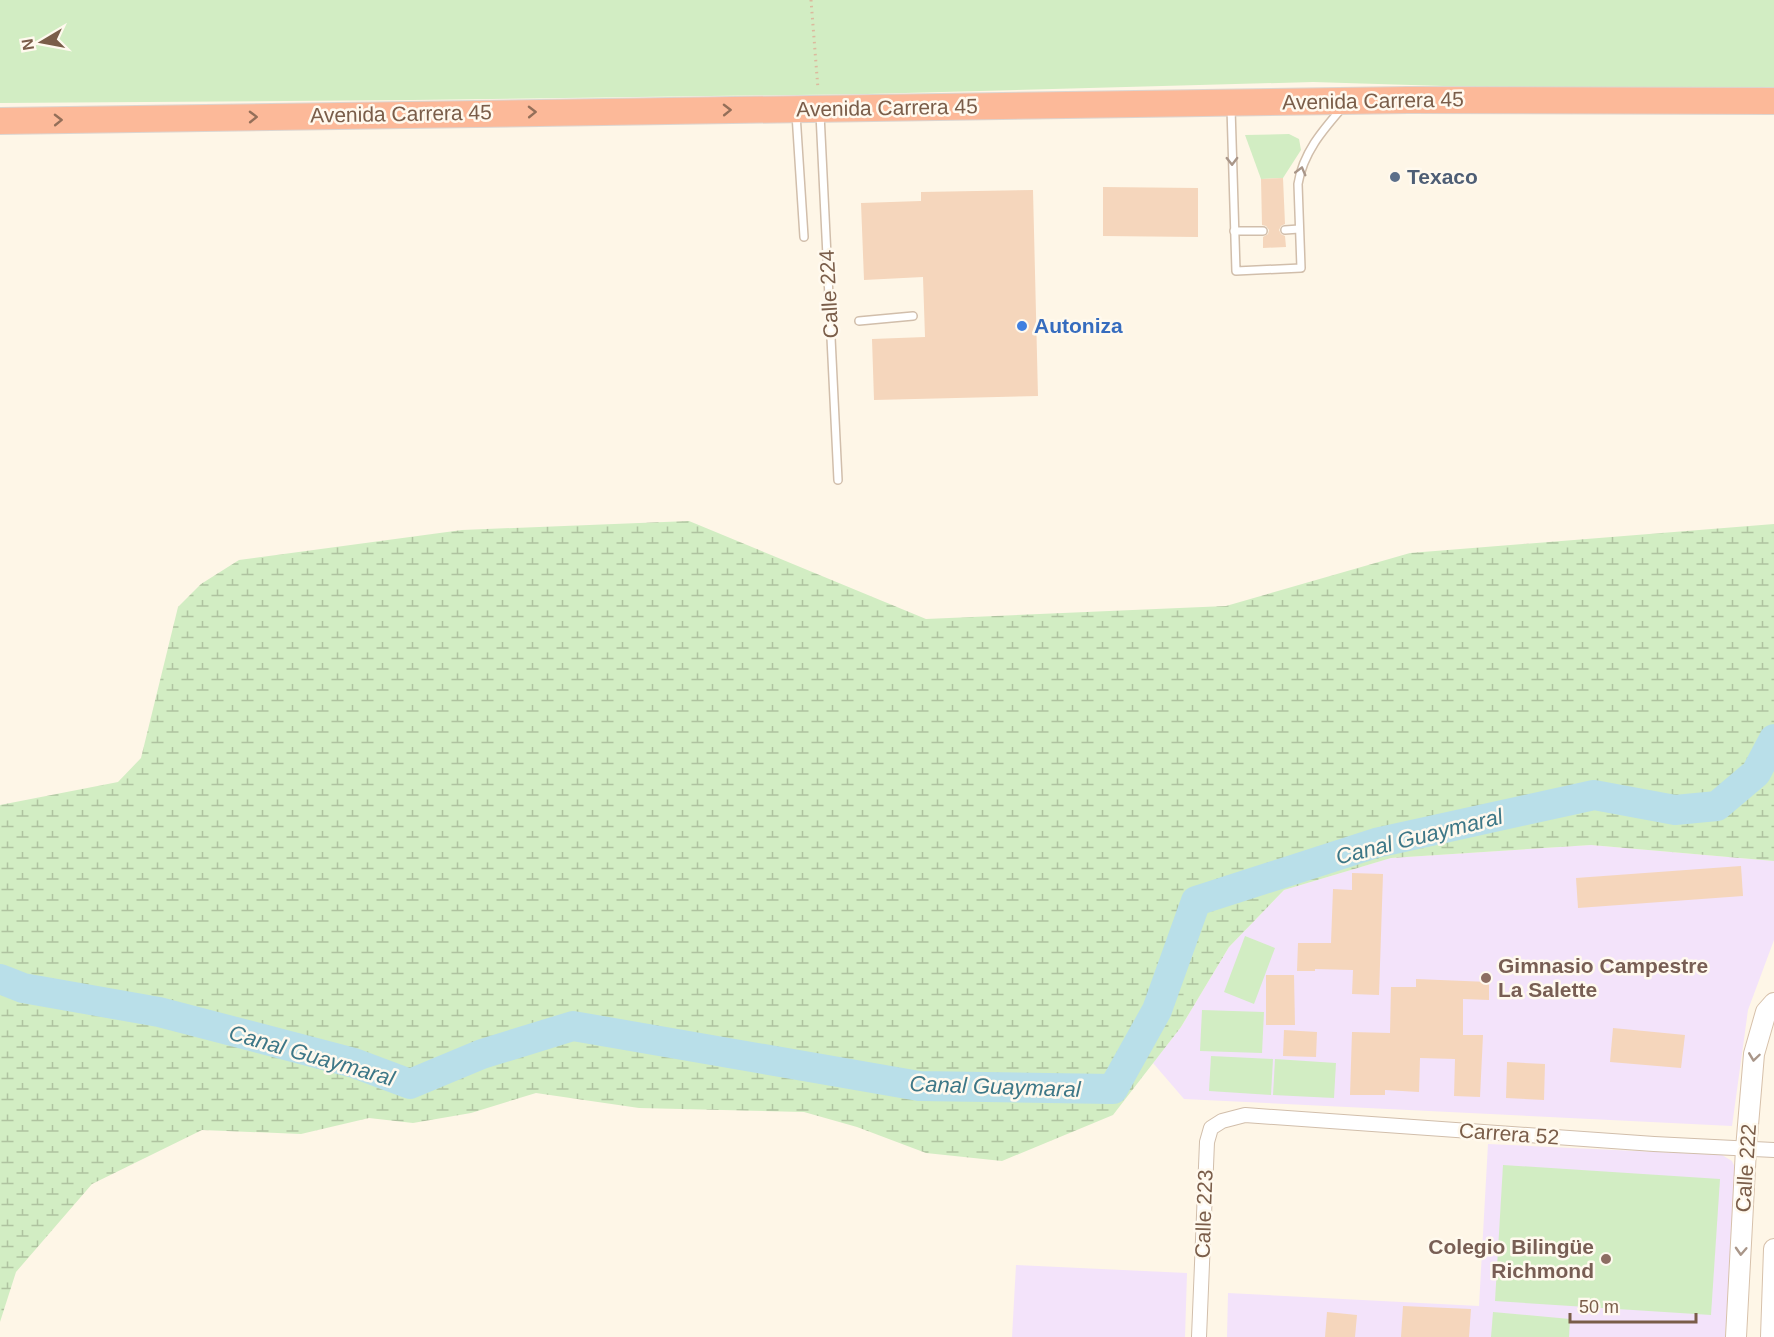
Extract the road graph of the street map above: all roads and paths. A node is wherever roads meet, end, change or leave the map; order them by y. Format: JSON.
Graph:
{"nodes":[{"id":1,"x":811,"y":0,"type":"edge"},
{"id":2,"x":1348,"y":101,"type":"junction"},
{"id":3,"x":1774,"y":101,"type":"edge"},
{"id":4,"x":1231,"y":103,"type":"junction"},
{"id":5,"x":808,"y":109,"type":"junction"},
{"id":6,"x":0,"y":121,"type":"edge"},
{"id":7,"x":1299,"y":229,"type":"junction"},
{"id":8,"x":1285,"y":230,"type":"dead end"},
{"id":9,"x":1234,"y":231,"type":"junction"},
{"id":10,"x":1263,"y":231,"type":"dead end"},
{"id":11,"x":804,"y":237,"type":"dead end"},
{"id":12,"x":913,"y":316,"type":"dead end"},
{"id":13,"x":859,"y":321,"type":"dead end"},
{"id":14,"x":838,"y":480,"type":"dead end"},
{"id":15,"x":1774,"y":1003,"type":"edge"},
{"id":16,"x":1245,"y":1115,"type":"joint"},
{"id":17,"x":1746,"y":1149,"type":"junction"},
{"id":18,"x":1774,"y":1150,"type":"edge"},
{"id":19,"x":1774,"y":1249,"type":"edge"},
{"id":20,"x":1199,"y":1337,"type":"edge"},
{"id":21,"x":1736,"y":1337,"type":"edge"},
{"id":22,"x":1771,"y":1337,"type":"edge"}],
"edges":[{"from":1,"to":5,"type":"path"},
{"from":2,"to":3,"type":"highway","name":"Avenida Carrera 45"},
{"from":2,"to":4,"type":"highway","name":"Avenida Carrera 45"},
{"from":7,"to":2,"type":"lane","one_way":true},
{"from":4,"to":5,"type":"highway","name":"Avenida Carrera 45"},
{"from":4,"to":9,"type":"lane","one_way":true},
{"from":6,"to":5,"type":"highway","name":"Avenida Carrera 45","one_way":true},
{"from":5,"to":11,"type":"lane"},
{"from":5,"to":14,"type":"lane","name":"Calle 224"},
{"from":7,"to":8,"type":"lane"},
{"from":7,"to":9,"type":"lane"},
{"from":9,"to":10,"type":"lane"},
{"from":12,"to":13,"type":"lane"},
{"from":15,"to":17,"type":"street","name":"Calle 222","one_way":true},
{"from":16,"to":17,"type":"street","name":"Carrera 52"},
{"from":16,"to":20,"type":"street","name":"Calle 223"},
{"from":17,"to":18,"type":"street","name":"Carrera 52"},
{"from":17,"to":21,"type":"street","name":"Calle 222","one_way":true},
{"from":19,"to":22,"type":"street"}]}
